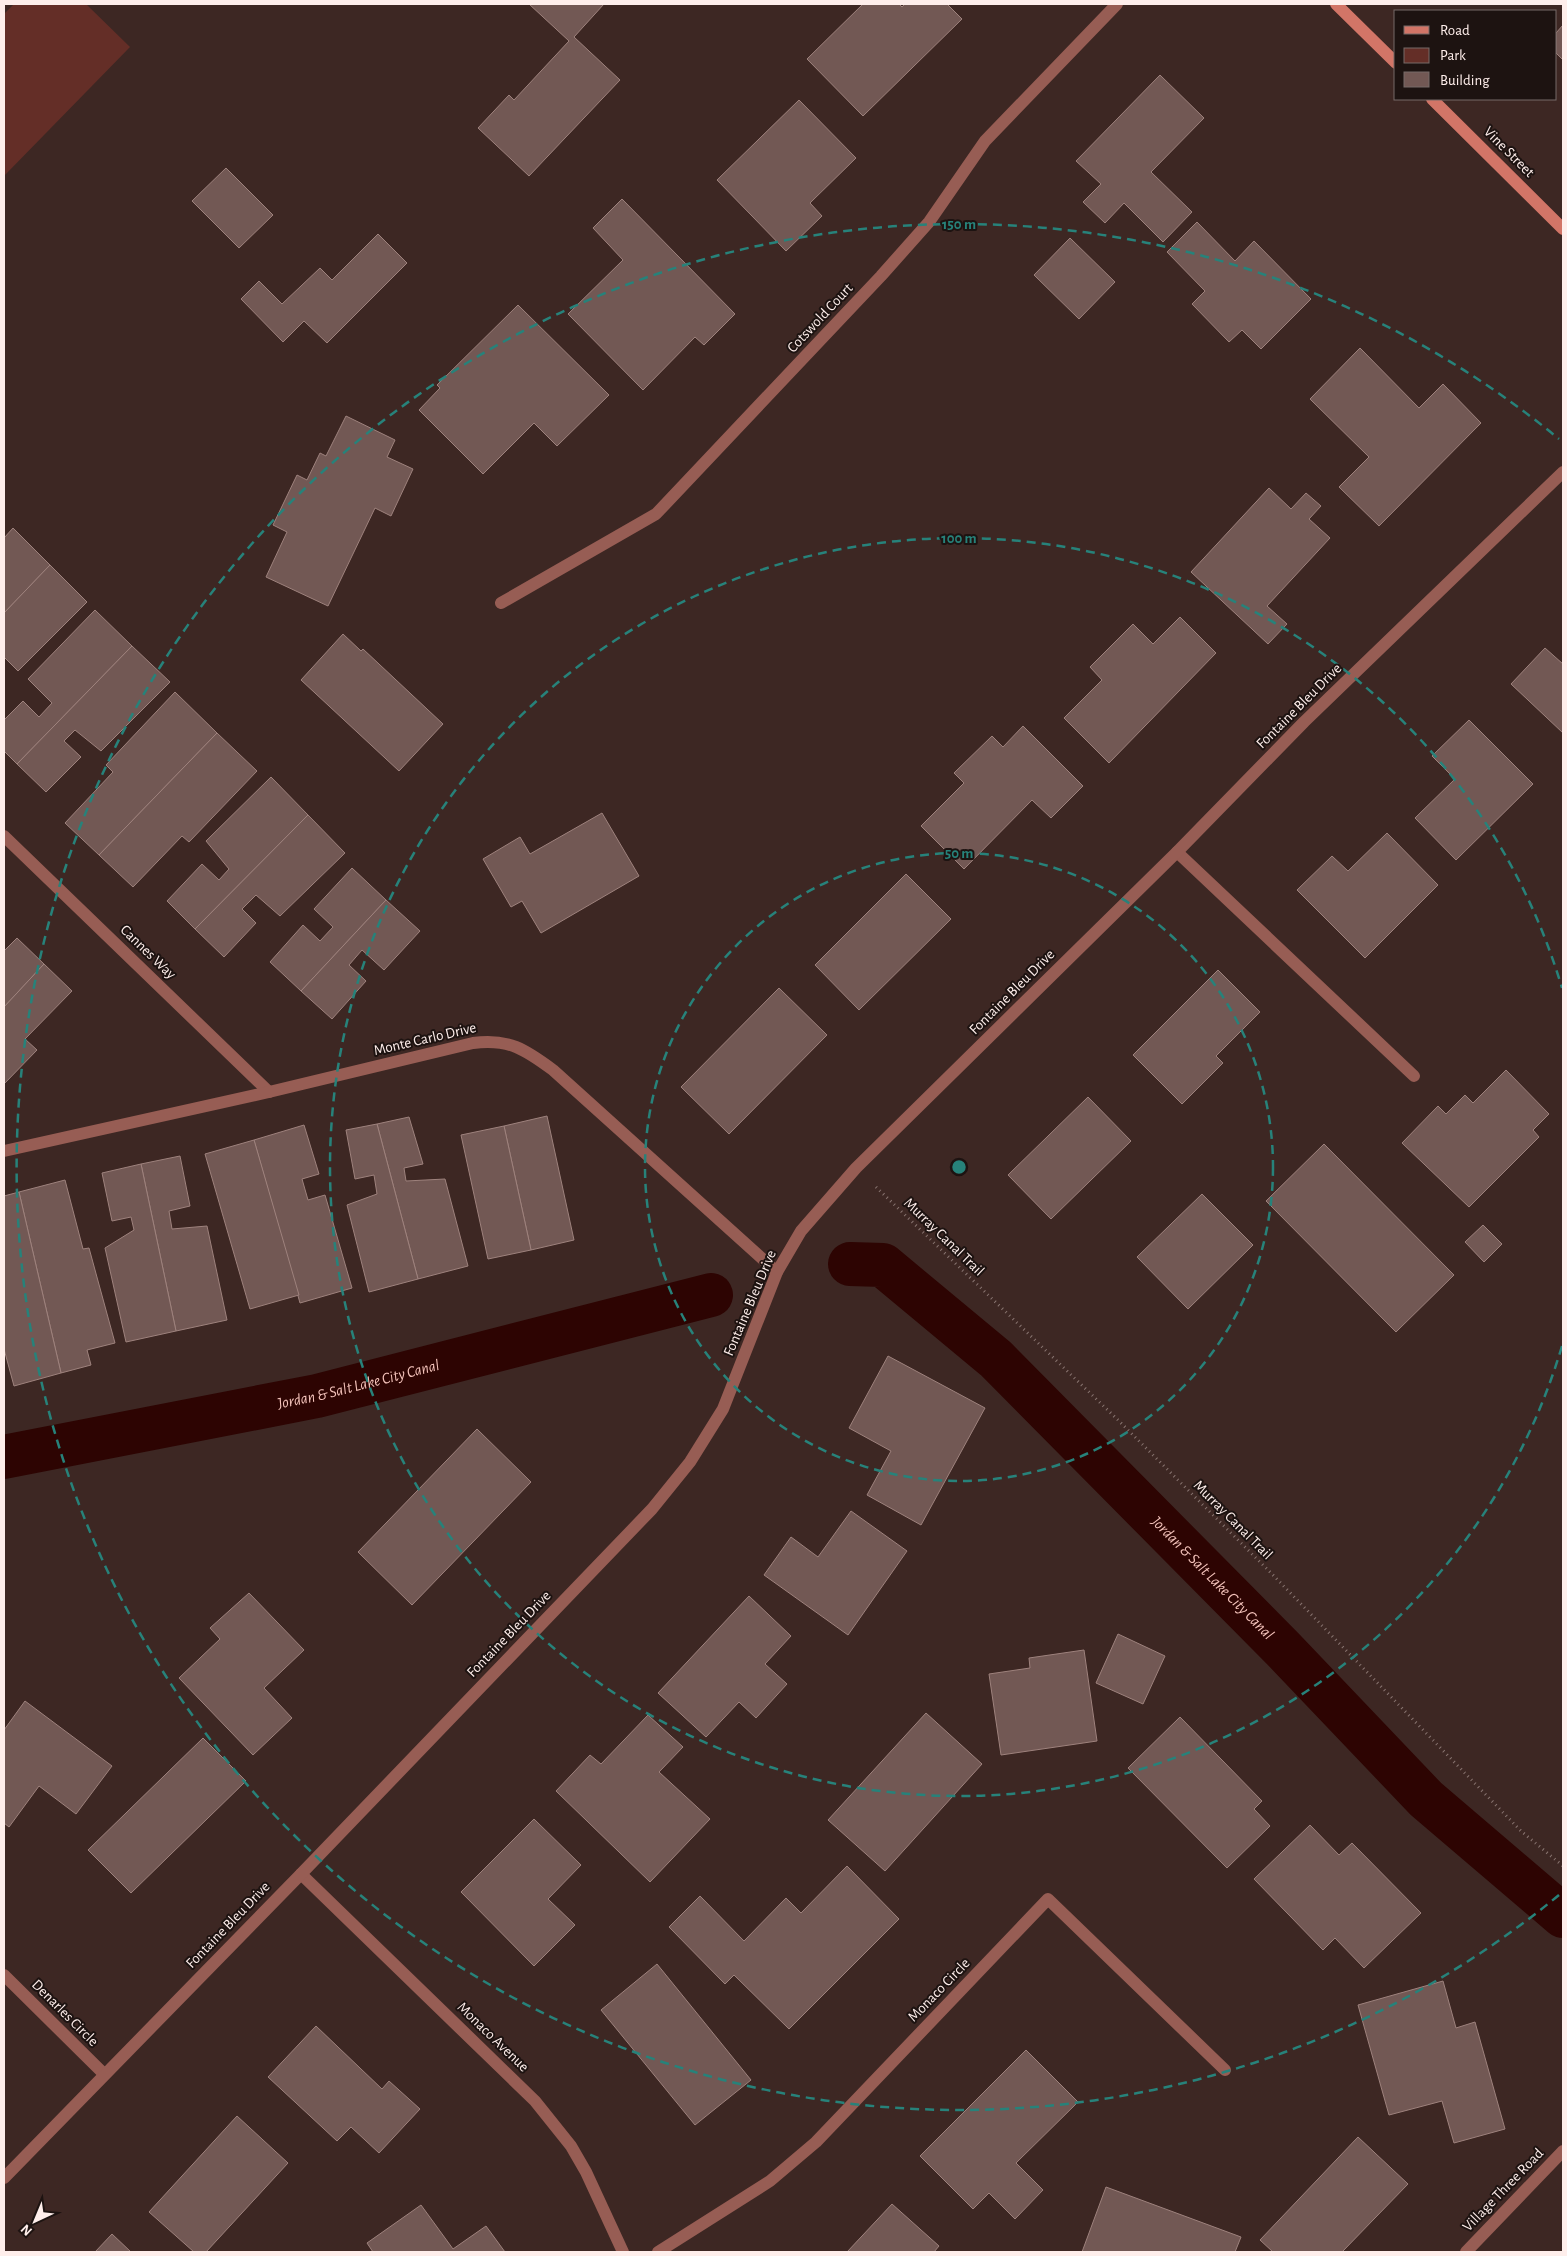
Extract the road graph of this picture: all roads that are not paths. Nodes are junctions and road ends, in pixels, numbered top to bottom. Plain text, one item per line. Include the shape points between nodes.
1 (1117, 4) edge
2 (1336, 4) edge
3 (1394, 61) edge
4 (1433, 100) edge
5 (1563, 229) edge
6 (1563, 472) edge
7 (501, 603) dead end
8 (4, 836) edge
9 (1177, 852) junction
10 (1414, 1076) dead end
11 (269, 1092) junction
12 (4, 1151) edge
13 (777, 1272) junction
14 (301, 1874) junction
15 (4, 1975) edge
16 (1225, 2070) dead end
17 (104, 2074) junction
18 (1563, 2151) edge
19 (4, 2178) edge
20 (1468, 2251) edge
21 (623, 2252) edge
22 (658, 2252) edge

1 - 7 street, Cotswold Court via 985,141 929,222 881,276 656,514
2 - 3 street
4 - 5 street, Vine Street
6 - 9 street, Fontaine Bleu Drive via 1304,722
8 - 11 street, Cannes Way
9 - 10 street
9 - 13 street, Fontaine Bleu Drive via 856,1168 802,1231
11 - 12 street, Monte Carlo Drive
11 - 13 street, Monte Carlo Drive via 473,1043 492,1040 516,1045 553,1070
13 - 14 street, Fontaine Bleu Drive via 723,1409 690,1462 652,1509
14 - 17 street, Fontaine Bleu Drive
14 - 21 street, Monaco Avenue via 535,2101 571,2146
15 - 17 street, Denarles Circle
16 - 22 street, Monaco Circle via 1048,1899 816,2142 770,2181
17 - 19 street, Fontaine Bleu Drive
18 - 20 street, Village Three Road

